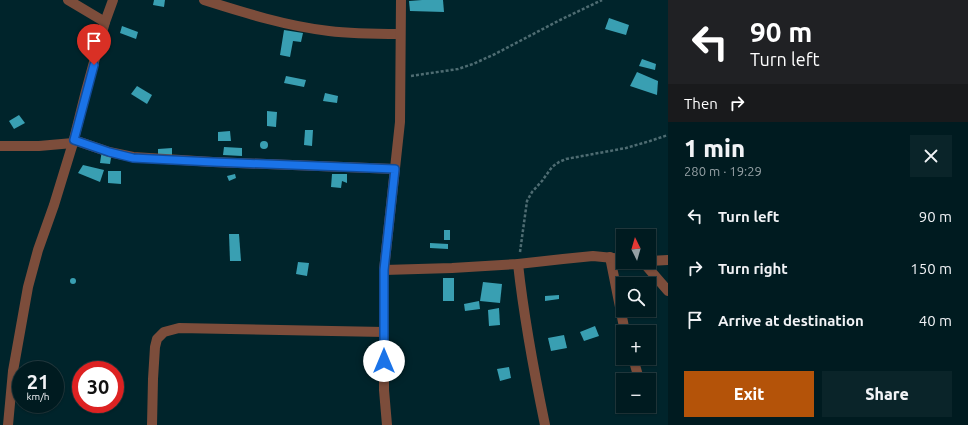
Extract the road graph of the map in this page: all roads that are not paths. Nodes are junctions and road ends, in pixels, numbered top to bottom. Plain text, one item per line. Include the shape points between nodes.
1 (68, 0) edge
2 (113, 0) edge
3 (204, 0) edge
4 (401, 0) edge
5 (105, 22) junction
6 (400, 34) junction
7 (74, 142) junction
8 (0, 146) edge
9 (395, 169) junction
10 (610, 257) junction
11 (616, 258) edge
12 (668, 260) edge
13 (656, 262) edge
14 (518, 264) junction
15 (649, 269) edge
16 (384, 270) junction
17 (668, 291) edge
18 (624, 325) edge
19 (384, 332) junction
20 (8, 425) edge
21 (152, 425) edge
22 (387, 425) edge
23 (544, 425) edge

1 - 5 street
2 - 5 street
3 - 6 street via 242,12 328,31
4 - 6 street
5 - 7 street
6 - 9 street via 400,122
7 - 8 street via 39,146
7 - 9 street via 133,158
7 - 20 street via 28,287 12,371
9 - 16 street
10 - 11 street
10 - 14 street via 593,256
10 - 18 street
12 - 13 street
14 - 16 street
14 - 23 street
15 - 17 street
16 - 19 street
19 - 21 street via 179,328 164,332 157,339 155,347
19 - 22 street

